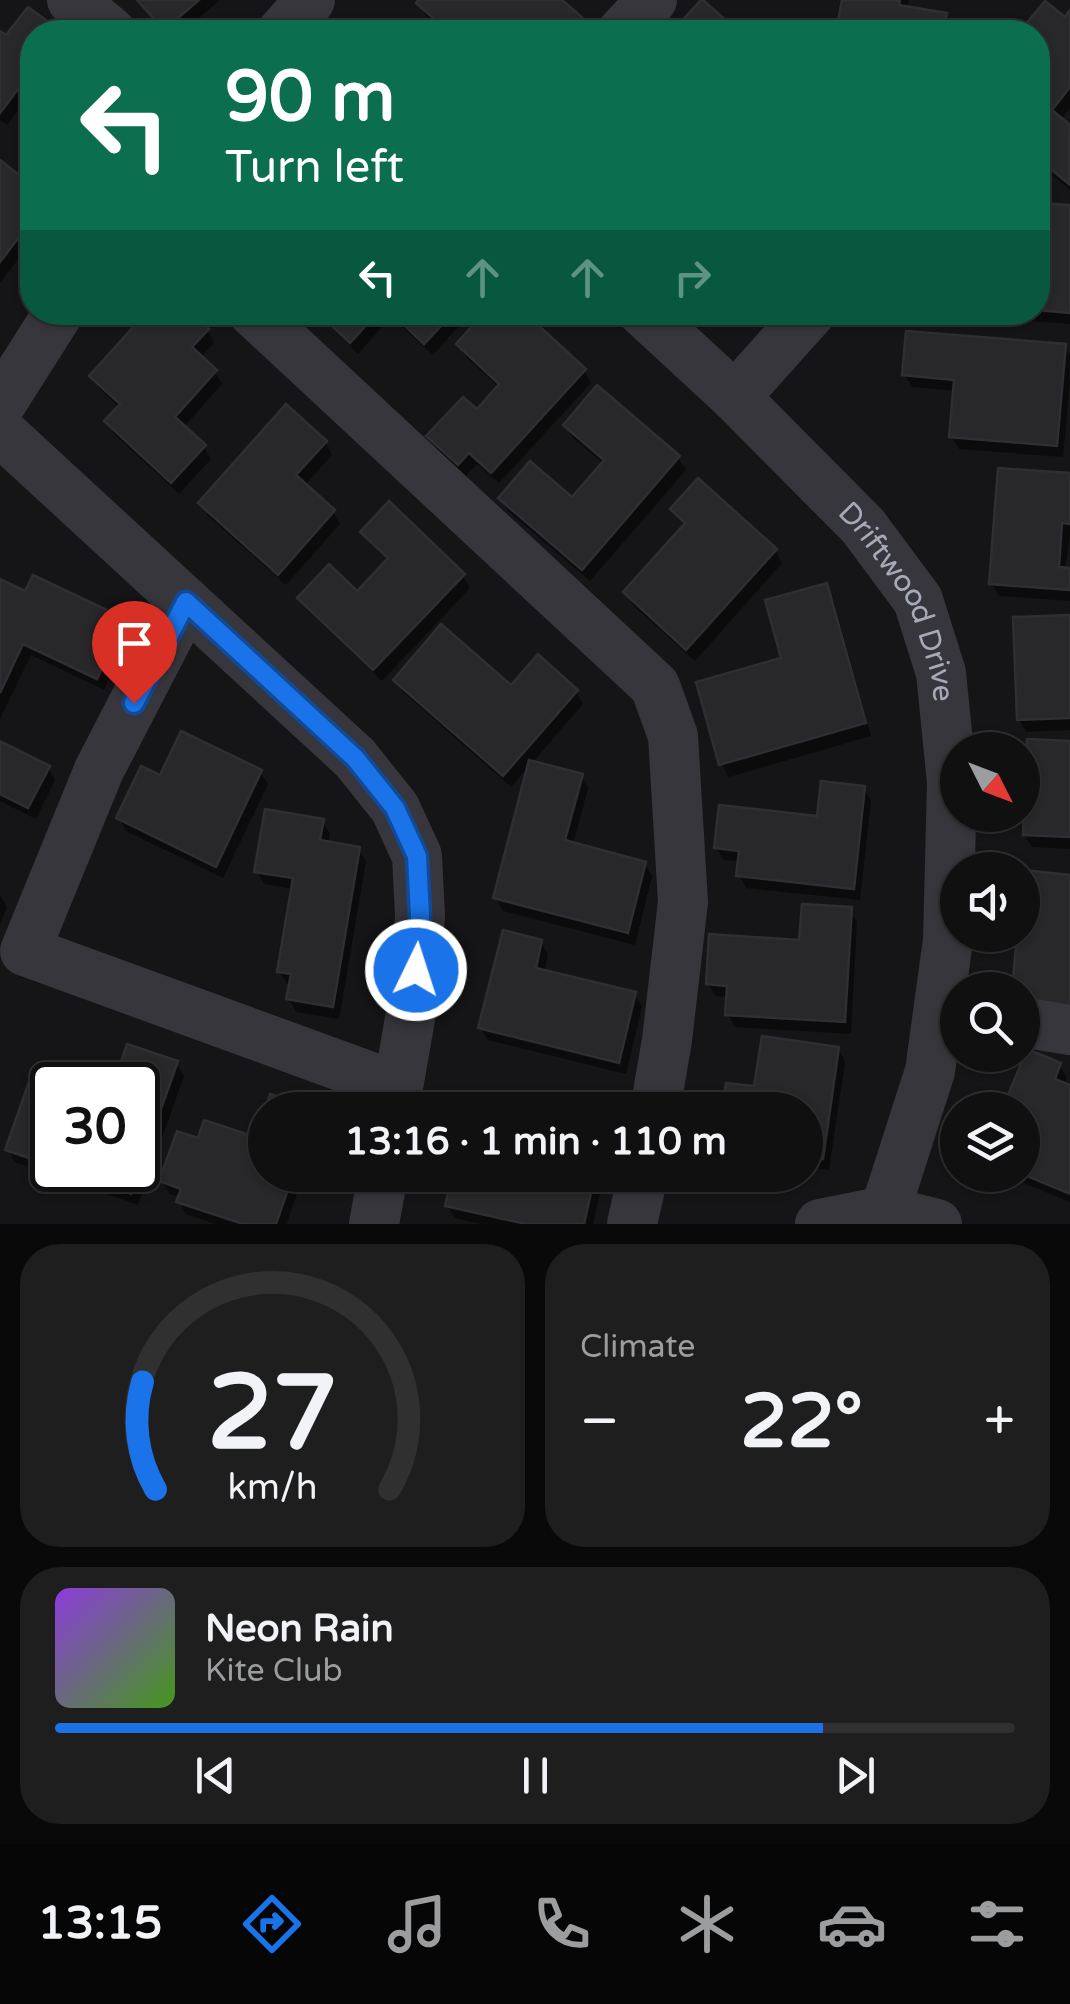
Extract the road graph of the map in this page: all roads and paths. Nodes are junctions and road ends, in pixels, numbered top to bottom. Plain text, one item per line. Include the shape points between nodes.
1 (72, 0) edge
2 (652, 0) edge
3 (97, 20) edge
4 (633, 20) edge
5 (51, 325) edge
6 (266, 325) edge
7 (657, 325) edge
8 (799, 325) edge
9 (735, 397) junction
10 (0, 405) edge
11 (0, 431) edge
12 (186, 602) junction
13 (948, 972) edge
14 (1040, 1025) edge
15 (1070, 1030) edge
16 (940, 1036) edge
17 (381, 1092) edge
18 (397, 1092) edge
19 (657, 1092) edge
20 (380, 1192) edge
21 (639, 1192) edge
22 (877, 1218) edge
23 (374, 1224) edge
24 (632, 1224) edge
25 (820, 1224) edge
26 (937, 1224) edge

1 - 3 street
2 - 4 street
5 - 10 street
6 - 19 street via 656,686 672,736 683,902
7 - 9 street, Driftwood Drive
8 - 9 street
9 - 13 street, Driftwood Drive via 862,526 918,600 942,673 952,782
11 - 12 street
12 - 17 street via 99,770 24,951
12 - 18 street via 355,758 395,808 417,856 414,996
14 - 15 street
16 - 22 street, Driftwood Drive
20 - 23 street
21 - 24 street
22 - 25 street
22 - 26 street

